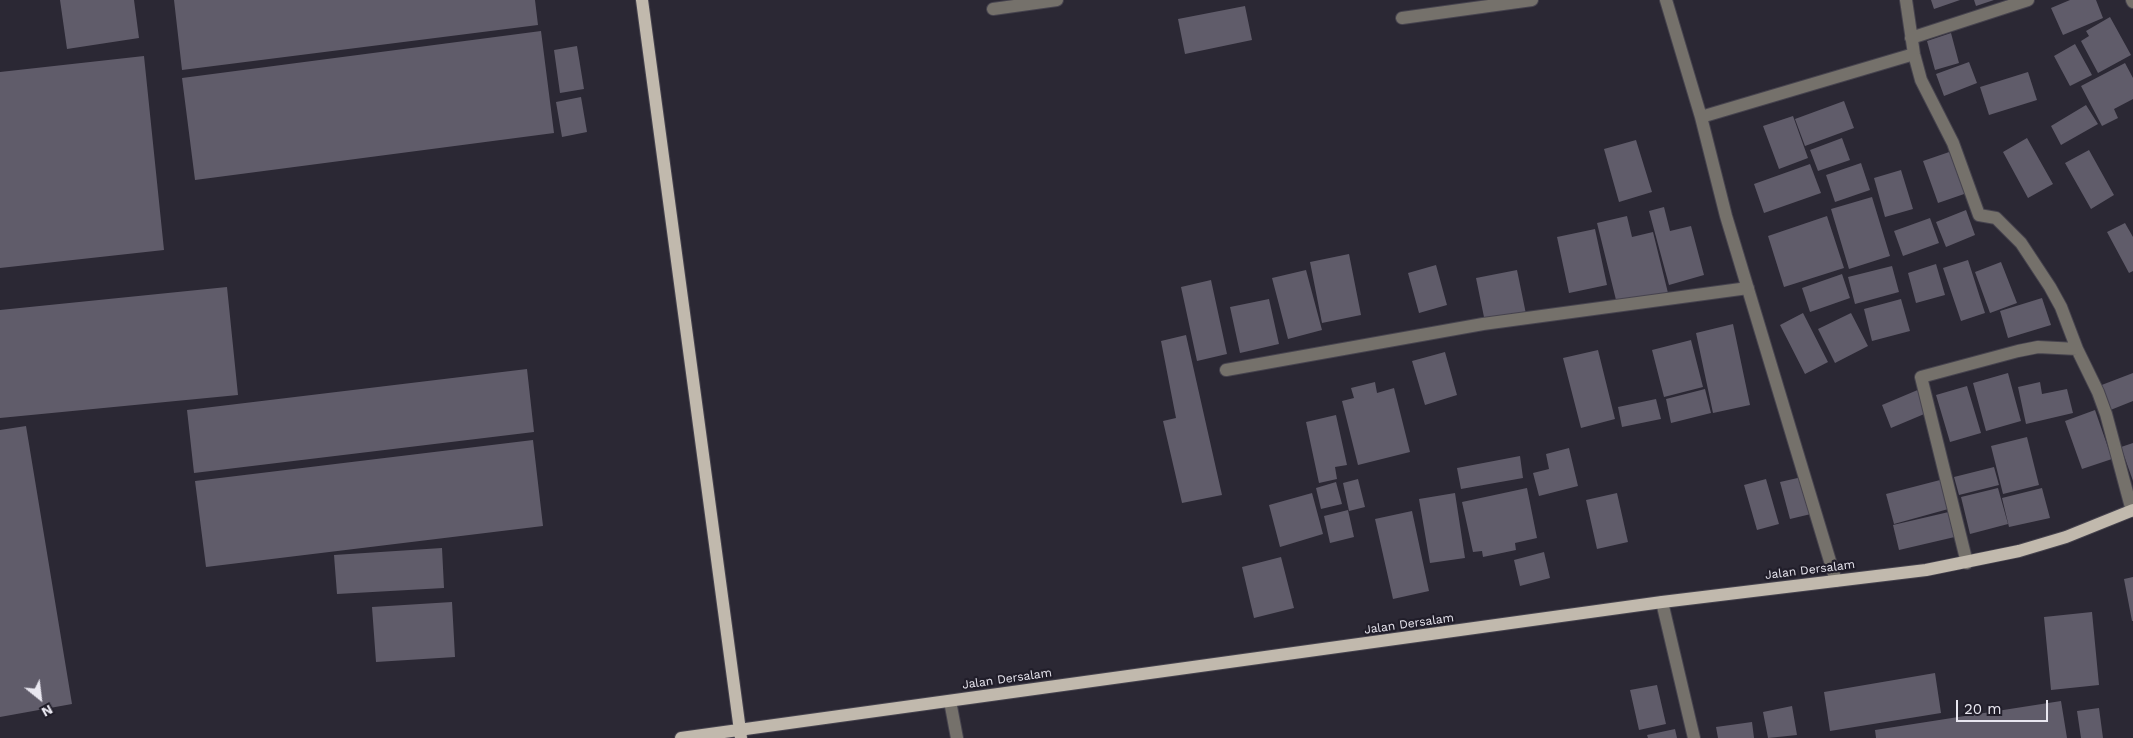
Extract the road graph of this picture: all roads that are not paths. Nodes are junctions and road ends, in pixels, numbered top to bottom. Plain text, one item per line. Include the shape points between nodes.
1 (642, 0) edge
2 (1057, 0) edge
3 (1532, 0) edge
4 (1666, 0) edge
5 (1906, 0) edge
6 (2028, 0) edge
7 (994, 10) dead end
8 (1402, 18) dead end
9 (1911, 38) junction
10 (1914, 54) junction
11 (1701, 116) junction
12 (1748, 288) junction
13 (2077, 349) junction
14 (1226, 370) dead end
15 (2132, 510) edge
16 (1967, 563) junction
17 (1836, 581) junction
18 (1662, 602) junction
19 (950, 701) junction
20 (740, 734) edge
21 (681, 738) edge
22 (957, 738) edge
23 (1694, 738) edge

1 - 20 main road
2 - 7 street
3 - 8 street
4 - 11 street
5 - 9 street
6 - 9 street
9 - 10 street
10 - 11 street
10 - 13 street via 1922,80 1953,142 1979,215 1996,218 2020,243 2061,307
11 - 12 street
12 - 14 street via 1483,324
12 - 17 street
13 - 15 street via 2106,414
13 - 16 street via 2044,347 2018,351 1921,377
15 - 16 main road, Jalan Dersalam via 2066,537 2019,552
16 - 17 main road, Jalan Dersalam
17 - 18 main road, Jalan Dersalam
18 - 19 main road, Jalan Dersalam
18 - 23 street
19 - 20 main road, Jalan Dersalam
19 - 22 street
20 - 21 main road, Jalan Dersalam

